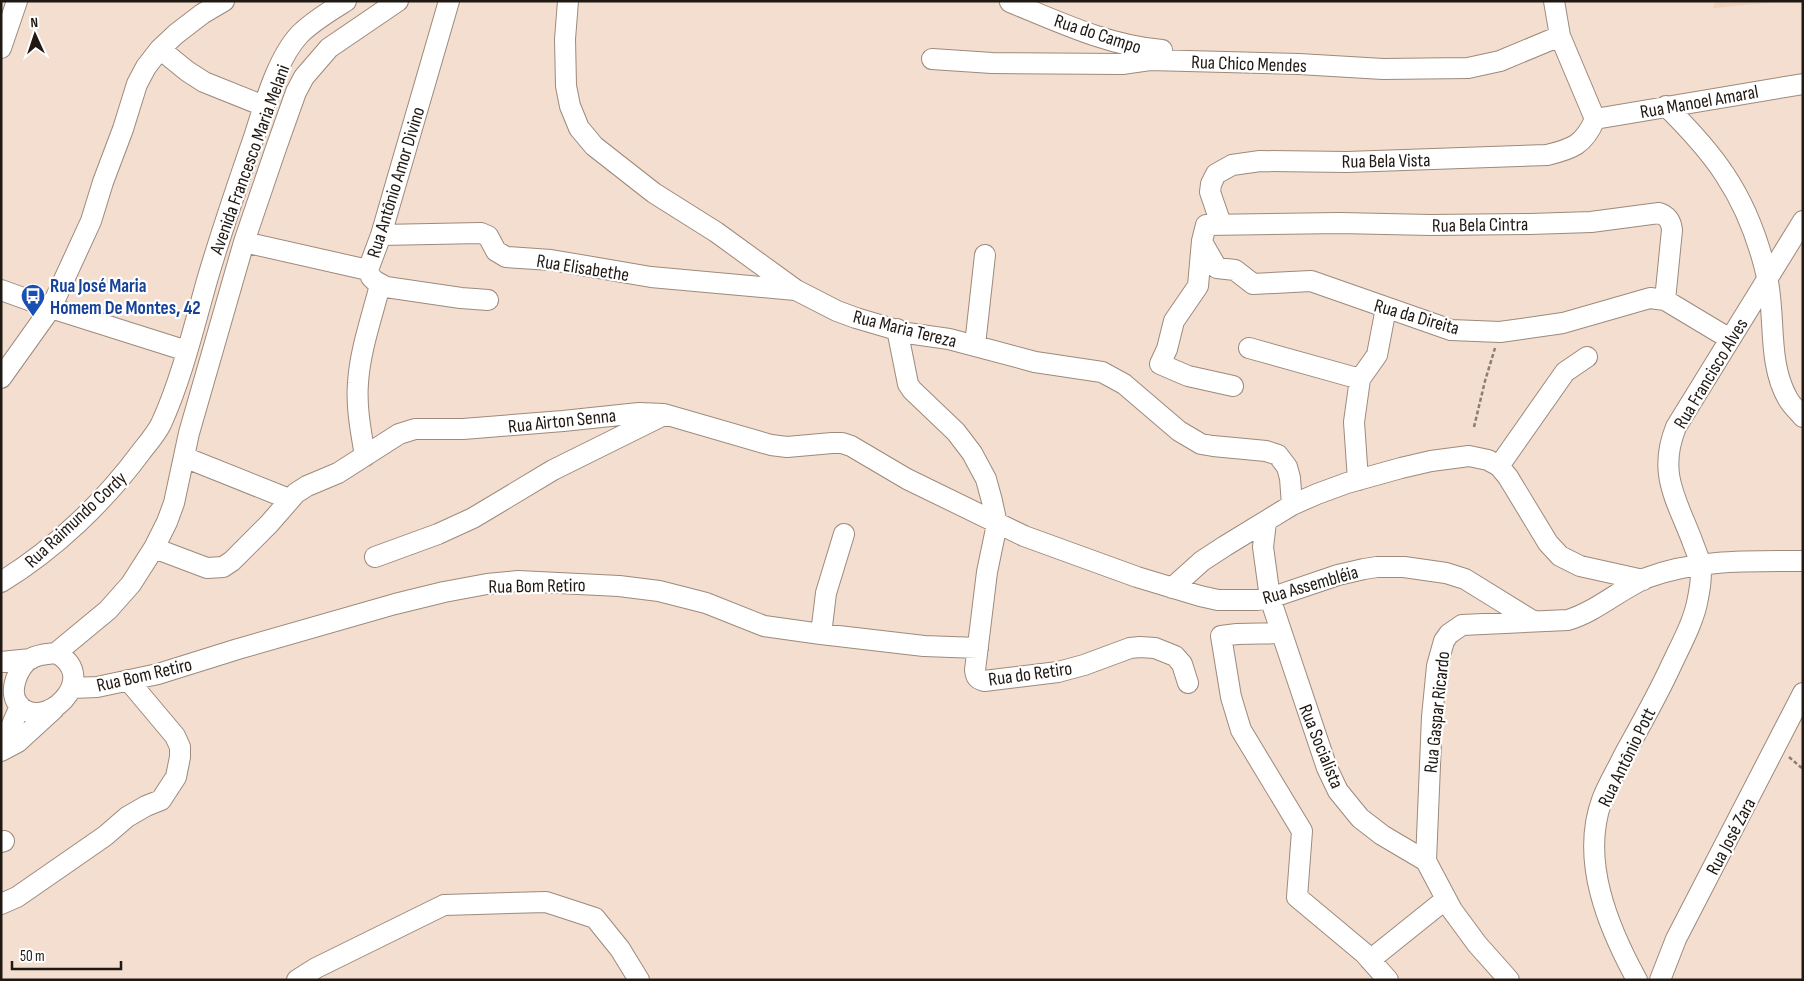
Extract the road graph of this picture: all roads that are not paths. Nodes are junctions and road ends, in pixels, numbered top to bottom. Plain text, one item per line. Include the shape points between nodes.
1 (17, 1) edge
2 (224, 1) edge
3 (346, 1) edge
4 (398, 1) edge
5 (449, 1) edge
6 (568, 1) edge
7 (1554, 1) edge
8 (1010, 2) edge
9 (1560, 36) junction
10 (1, 48) edge
11 (160, 49) junction
12 (932, 59) dead end
13 (1217, 62) junction
14 (1803, 84) edge
15 (264, 106) junction
16 (1666, 106) junction
17 (1595, 119) junction
18 (1803, 221) edge
19 (1210, 230) junction
20 (381, 235) junction
21 (244, 242) junction
22 (986, 255) dead end
23 (374, 278) junction
24 (1767, 278) junction
25 (1, 290) edge
26 (796, 290) junction
27 (488, 300) dead end
28 (1665, 300) junction
29 (51, 308) junction
30 (1386, 308) junction
31 (897, 329) junction
32 (1730, 340) junction
33 (975, 345) junction
34 (1249, 348) dead end
35 (187, 351) junction
36 (1587, 357) dead end
37 (1, 378) edge
38 (1360, 379) junction
39 (1233, 386) dead end
40 (664, 414) junction
41 (1803, 417) edge
42 (160, 426) junction
43 (189, 433) junction
44 (365, 456) junction
45 (184, 457) junction
46 (1499, 466) junction
47 (1358, 480) junction
48 (289, 499) junction
49 (1292, 506) junction
50 (1266, 522) junction
51 (997, 524) junction
52 (844, 534) dead end
53 (154, 548) junction
54 (374, 557) dead end
55 (1803, 561) edge
56 (1701, 564) junction
57 (1643, 580) junction
58 (1, 582) edge
59 (1172, 588) junction
60 (1270, 598) junction
61 (1533, 621) junction
62 (1281, 633) junction
63 (821, 634) junction
64 (978, 648) junction
65 (56, 653) junction
66 (31, 659) junction
67 (1, 662) edge
68 (128, 680) junction
69 (1188, 683) dead end
70 (72, 688) junction
71 (1803, 693) edge
72 (12, 697) edge
73 (55, 708) junction
74 (1, 741) edge
75 (1, 752) edge
76 (1426, 861) junction
77 (1446, 899) junction
78 (9, 901) edge
79 (1, 911) edge
80 (1370, 960) junction
81 (297, 980) edge
82 (639, 980) edge
83 (1388, 980) edge
84 (1509, 980) edge
85 (1637, 980) edge
86 (1660, 980) edge

1 - 10 street
2 - 11 street via 202,14
3 - 15 street, Avenida Francesco Maria Melani via 299,35 277,73
4 - 21 street, Avenida Francesco Maria Melani via 329,48 304,77
5 - 20 street, Rua Antônio Amor Divino
6 - 26 street, Rua Maria Tereza via 566,86 579,128 594,146 654,193 716,232
7 - 9 street
8 - 13 street, Rua do Campo via 1137,48 1193,53
9 - 13 street, Rua Chico Mendes via 1500,62 1468,68 1382,69
9 - 17 street
11 - 15 street via 204,82
11 - 29 street via 137,84 91,221
12 - 13 street, Rua Chico Mendes via 992,63
14 - 16 street, Rua Manoel Amaral
15 - 35 street, Avenida Francesco Maria Melani via 217,244
16 - 17 street, Rua Manoel Amaral
16 - 24 street via 1691,131 1725,175 1744,210
17 - 19 street, Rua Bela Vista via 1582,142 1547,155 1347,162 1260,161 1232,165 1216,174 1211,184
18 - 24 street, Rua Francisco Alves
19 - 28 street, Rua Bela Cintra via 1591,222 1659,213 1668,218 1672,230
19 - 30 street, Rua da Direita via 1216,268 1235,270 1253,284 1311,281
19 - 39 street via 1198,286 1174,321 1160,364 1188,376
20 - 23 street, Rua Antônio Amor Divino
20 - 26 street, Rua Elisabethe via 481,233 488,236 502,256 512,258 551,260 651,277
21 - 23 street, Rua Antônio Amor Divino
21 - 43 street, Avenida Francesco Maria Melani
22 - 33 street
23 - 27 street via 426,294
23 - 44 street via 357,401
24 - 32 street, Rua Francisco Alves
24 - 41 street via 1780,380 1788,399
25 - 29 street
26 - 31 street, Rua Maria Tereza via 856,318
28 - 30 street, Rua da Direita via 1644,299 1563,323 1500,332 1451,330
28 - 32 street
29 - 35 street
29 - 37 street
30 - 38 street via 1377,355
31 - 33 street, Rua Maria Tereza
31 - 51 street via 908,384 956,432 972,453 986,480
32 - 56 street, Rua Francisco Alves via 1676,427 1668,454 1670,486
33 - 49 street, Rua Maria Tereza via 1035,362 1102,372 1124,384 1179,431 1201,444 1278,455 1287,467
34 - 38 street
35 - 42 street, Avenida Francesco Maria Melani
36 - 46 street via 1566,372
38 - 47 street via 1354,422
40 - 44 street, Rua Airton Senna via 620,414 463,429 415,429 399,434
40 - 51 street, Rua Airton Senna via 771,445 842,443
40 - 54 street via 553,470 473,518
42 - 43 street
42 - 58 street, Rua Raimundo Cordy via 99,502 56,542
43 - 45 street, Avenida Francesco Maria Melani
44 - 48 street, Rua Airton Senna
45 - 48 street
45 - 53 street, Avenida Francesco Maria Melani via 174,503
46 - 47 street via 1469,456 1431,461
46 - 57 street via 1560,556 1580,566
47 - 49 street
48 - 53 street, Rua Airton Senna via 223,567 207,568
49 - 50 street
50 - 59 street via 1202,561
50 - 60 street, Rua Socialista via 1263,547
51 - 59 street, Rua Assembléia
51 - 64 street, Rua do Retiro via 987,572
52 - 63 street via 826,593
53 - 65 street, Avenida Francesco Maria Melani via 131,584 108,610
55 - 56 street, Rua Gaspar Ricardo
56 - 57 street, Rua Gaspar Ricardo
56 - 85 street, Rua Antônio Pott via 1699,598 1692,619 1663,683 1611,781 1596,821 1593,848 1598,887 1622,952
57 - 61 street, Rua Gaspar Ricardo via 1584,615 1568,620
59 - 60 street, Rua Assembléia via 1218,600
60 - 61 street, Rua Assembléia via 1338,575 1377,567 1404,567 1464,579
60 - 62 street, Rua Socialista
61 - 76 street, Rua Gaspar Ricardo via 1462,625 1444,640 1437,666 1432,717
62 - 76 street, Rua Socialista via 1327,768 1338,790 1360,818
62 - 80 street via 1221,636 1231,697 1241,730 1302,831 1297,897
63 - 64 street, Rua Bom Retiro via 924,646
63 - 68 street, Rua Bom Retiro via 764,626 706,604 659,591 518,581 444,592 395,604
64 - 69 street, Rua do Retiro via 975,676 984,681 1058,672 1140,647 1155,648 1175,656 1182,664
65 - 66 street
65 - 70 street via 71,665
66 - 67 street
66 - 72 street via 16,678
68 - 70 street, Rua Bom Retiro via 97,687
68 - 78 street via 175,736 180,747 176,777 161,800 127,818
70 - 73 street
71 - 86 street, Rua José Zara via 1676,939
72 - 73 street via 36,713
72 - 74 street via 11,727
73 - 75 street via 18,742
76 - 77 street
77 - 80 street
77 - 84 street via 1477,944
78 - 79 street
80 - 83 street
81 - 82 street via 444,905 546,902 595,918

